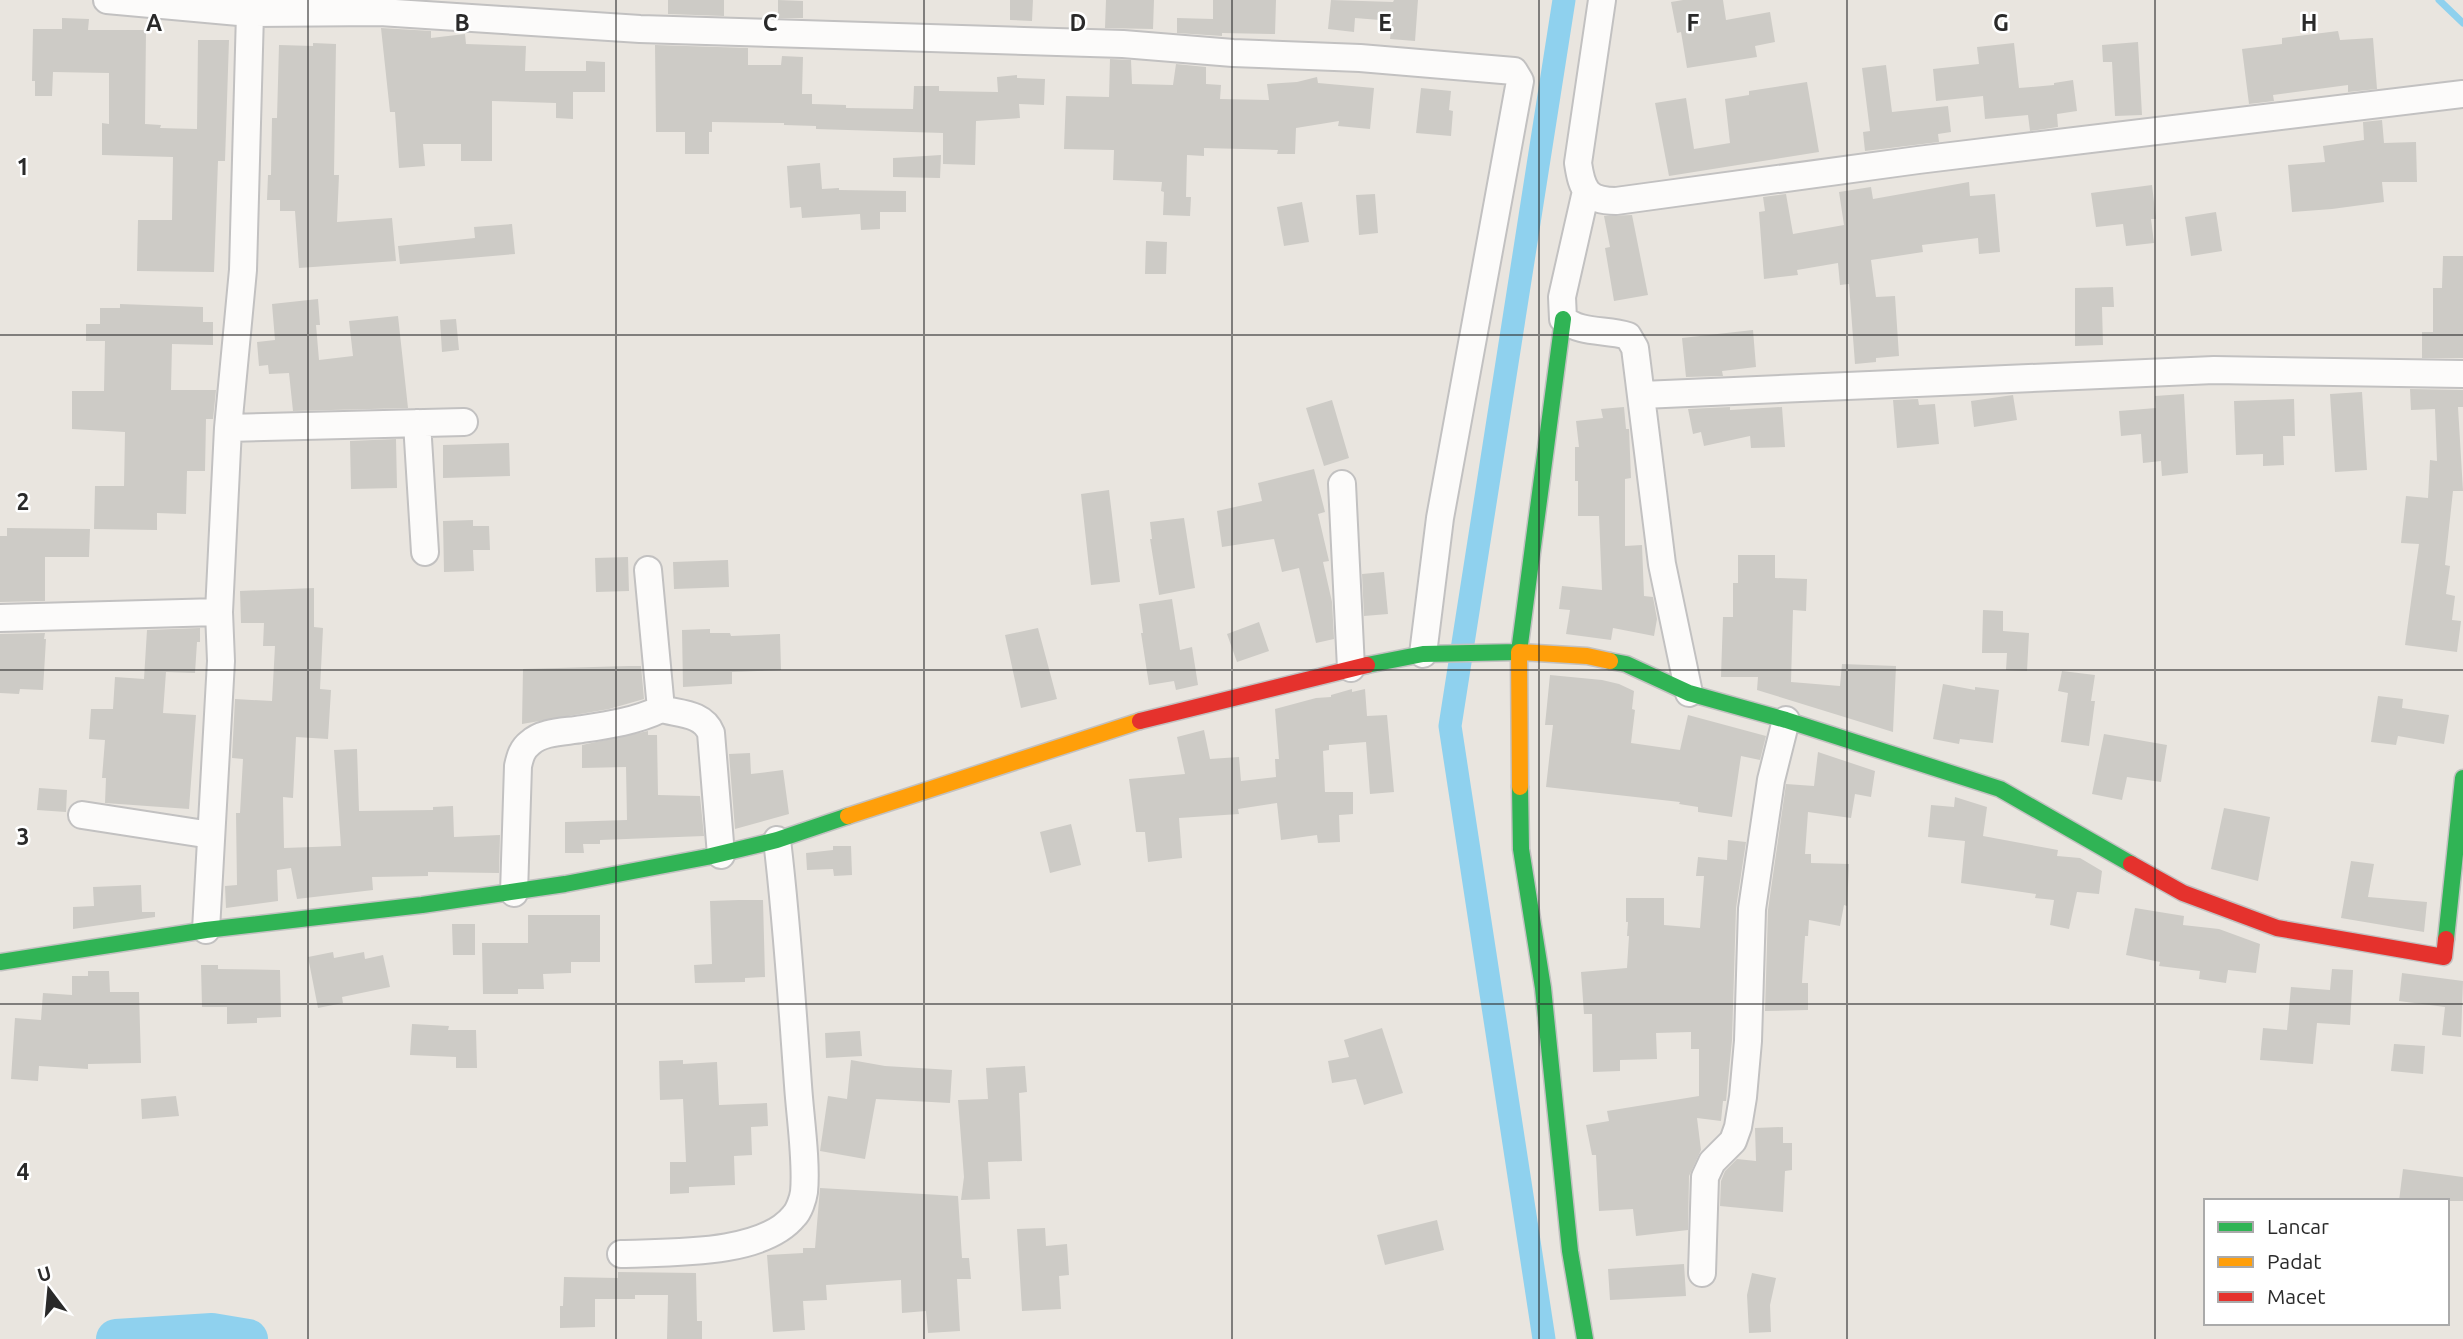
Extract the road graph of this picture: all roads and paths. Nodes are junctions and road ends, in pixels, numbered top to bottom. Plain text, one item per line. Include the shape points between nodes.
1 (107, 0) edge
2 (1602, 0) edge
3 (381, 6) edge
4 (250, 13) junction
5 (2463, 94) edge
6 (1586, 191) junction
7 (1563, 319) junction
8 (2463, 374) edge
9 (1642, 395) junction
10 (464, 422) dead end
11 (417, 423) junction
12 (228, 428) junction
13 (1342, 484) dead end
14 (425, 552) dead end
15 (648, 570) dead end
16 (219, 612) junction
17 (0, 618) edge
18 (1519, 652) junction
19 (1433, 654) junction
20 (1351, 667) junction
21 (1689, 694) junction
22 (661, 709) junction
23 (1786, 720) junction
24 (2463, 778) edge
25 (82, 816) dead end
26 (211, 835) junction
27 (777, 840) junction
28 (721, 855) junction
29 (514, 893) junction
30 (205, 930) junction
31 (2453, 959) edge
32 (0, 962) edge
33 (621, 1254) dead end
34 (1702, 1273) dead end
35 (1585, 1339) edge

1 - 4 street
2 - 6 street via 1578,163
3 - 4 street
3 - 19 street via 640,29 1123,44 1514,71 1520,81 1440,519
4 - 12 street via 243,270
5 - 6 street via 1616,201 1601,201
6 - 7 street via 1562,297
7 - 9 street via 1574,328 1628,336 1635,348
7 - 18 street
8 - 9 street via 2214,370
9 - 21 street via 1662,564
10 - 11 street
11 - 12 street
11 - 14 street
12 - 16 street
13 - 20 street
15 - 22 street
16 - 17 street
16 - 26 street
18 - 19 street
18 - 21 street via 1587,656 1626,664
18 - 35 street via 1521,849 1544,988 1570,1251
19 - 20 street
20 - 27 street via 1131,723
21 - 23 street
22 - 28 street via 700,718 711,733
22 - 29 street via 622,722 545,735 527,744 518,766
23 - 31 street via 2000,789 2183,893 2266,924
23 - 34 street via 1771,780 1752,909 1743,1097 1733,1141 1712,1162 1705,1177
24 - 31 street
25 - 26 street
26 - 30 street
27 - 28 street
27 - 33 street via 802,1152 804,1193 796,1215 759,1239 720,1249
28 - 29 street
29 - 30 street
30 - 32 street

